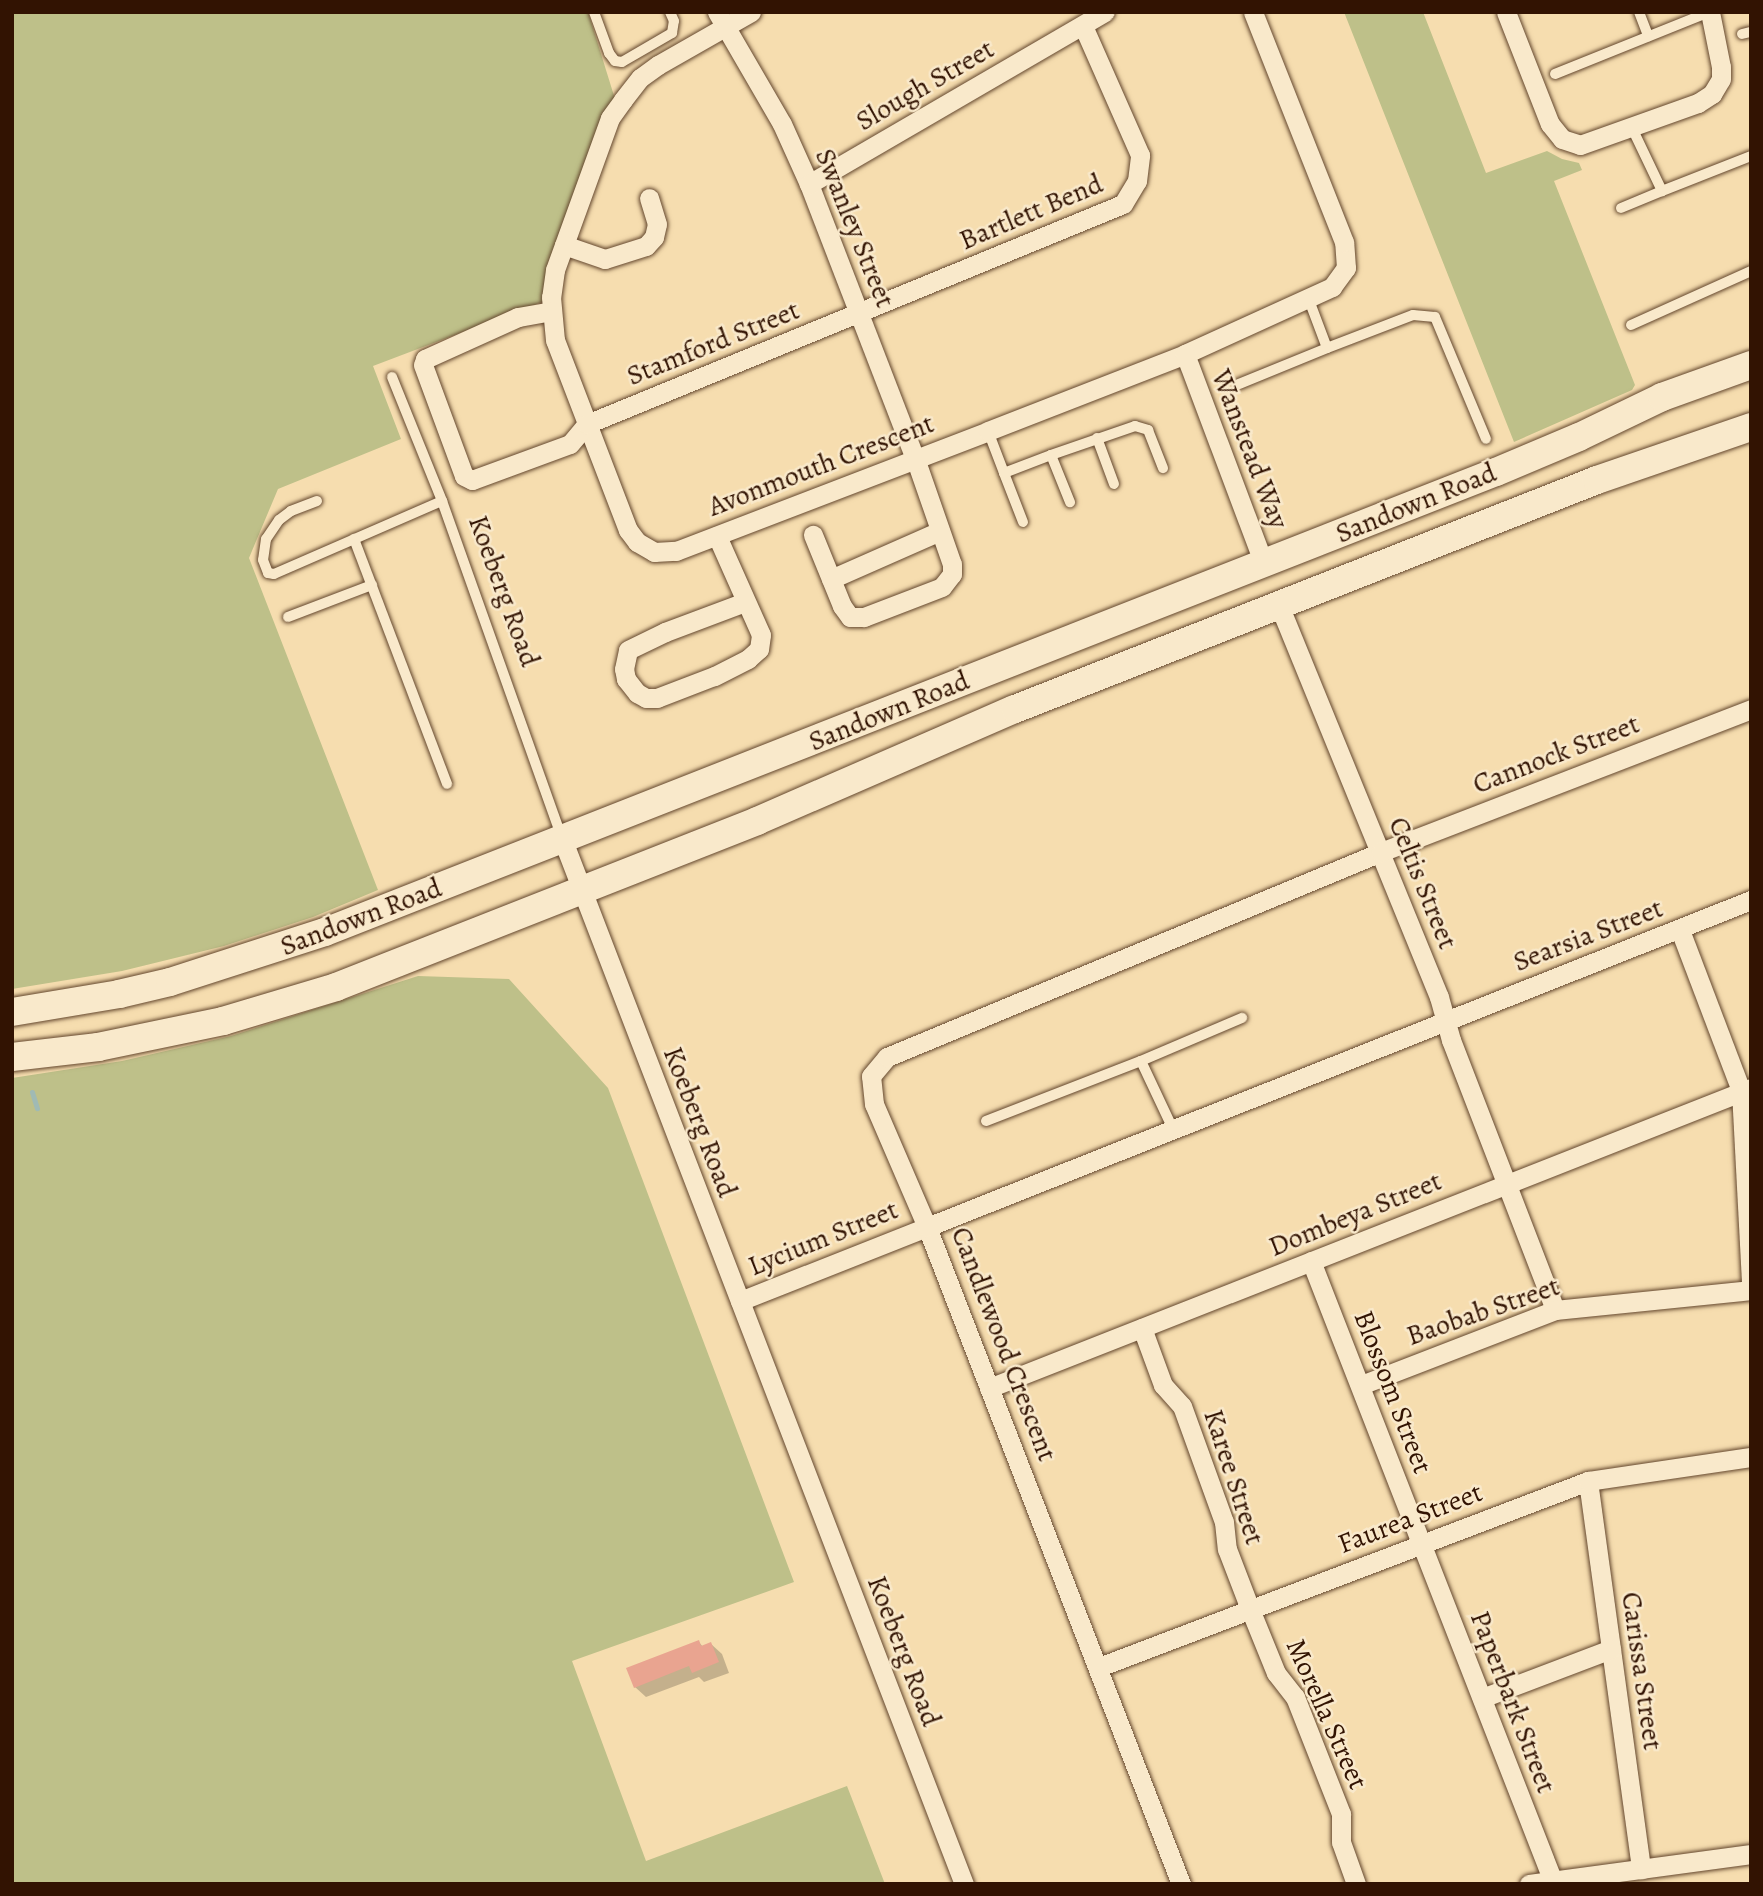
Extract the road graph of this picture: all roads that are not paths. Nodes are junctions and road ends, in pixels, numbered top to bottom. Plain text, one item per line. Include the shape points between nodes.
1 (594, 12) edge
2 (670, 12) edge
3 (751, 12) edge
4 (1105, 12) edge
5 (1253, 12) edge
6 (1506, 12) edge
7 (1639, 12) edge
8 (1710, 12) edge
9 (722, 19) edge
10 (1083, 26) junction
11 (1648, 36) junction
12 (1555, 74) dead end
13 (1632, 128) junction
14 (1751, 156) edge
15 (809, 184) junction
16 (1662, 191) junction
17 (649, 198) dead end
18 (1621, 208) dead end
19 (564, 245) junction
20 (1751, 271) edge
21 (1309, 300) junction
22 (552, 311) junction
23 (859, 314) junction
24 (1631, 325) dead end
25 (1327, 348) junction
26 (1185, 354) junction
27 (1751, 365) edge
28 (392, 377) dead end
29 (1238, 384) dead end
30 (587, 424) junction
31 (1751, 427) edge
32 (988, 431) junction
33 (1097, 438) junction
34 (1486, 439) dead end
35 (1051, 455) junction
36 (915, 458) junction
37 (1163, 468) dead end
38 (1004, 473) junction
39 (1114, 484) dead end
40 (317, 501) dead end
41 (442, 501) junction
42 (1070, 502) dead end
43 (1023, 522) dead end
44 (940, 531) junction
45 (717, 536) junction
46 (813, 536) dead end
47 (354, 539) junction
48 (1264, 564) junction
49 (831, 579) junction
50 (372, 585) junction
51 (746, 602) junction
52 (1279, 605) junction
53 (288, 617) dead end
54 (1751, 709) edge
55 (447, 783) dead end
56 (562, 838) junction
57 (1381, 852) junction
58 (581, 892) junction
59 (1751, 900) edge
60 (1680, 930) junction
61 (12, 1012) edge
62 (1242, 1018) dead end
63 (1446, 1021) junction
64 (12, 1057) edge
65 (1142, 1061) junction
66 (1746, 1089) edge
67 (986, 1121) dead end
68 (1173, 1129) junction
69 (1506, 1184) junction
70 (927, 1227) junction
71 (1311, 1261) junction
72 (1751, 1283) edge
73 (1751, 1290) edge
74 (740, 1301) junction
75 (1555, 1310) junction
76 (1142, 1328) junction
77 (1361, 1385) junction
78 (989, 1388) junction
79 (1751, 1457) edge
80 (1588, 1481) junction
81 (1422, 1543) junction
82 (1250, 1609) junction
83 (1611, 1649) junction
84 (1098, 1667) junction
85 (1482, 1698) junction
86 (1751, 1854) edge
87 (1641, 1869) junction
88 (1553, 1882) edge
89 (964, 1884) edge
90 (1181, 1884) edge
91 (1356, 1884) edge
92 (1529, 1884) edge

1 - 2 lane via 609,53 622,62 672,33
3 - 9 street, Avonmouth Crescent
4 - 10 street, Slough Street
5 - 21 street, Avonmouth Crescent via 1346,252 1346,268 1338,282
6 - 13 street via 1550,124 1562,139 1585,144
7 - 11 lane
8 - 11 lane
8 - 13 street via 1721,67 1717,88 1698,103
9 - 15 street, Swanley Street via 782,124
9 - 19 street, Avonmouth Crescent via 640,78 610,118
10 - 15 street, Slough Street
10 - 23 street, Bartlett Bend via 1138,147 1138,181 1129,197 1115,209
11 - 12 lane
13 - 16 lane
14 - 16 lane
15 - 23 street, Swanley Street
16 - 18 lane
17 - 19 street via 657,224 646,246 605,259
19 - 22 street, Avonmouth Crescent via 555,270
20 - 24 lane
21 - 25 lane
21 - 26 street, Avonmouth Crescent
22 - 30 street, Avonmouth Crescent via 555,340
22 - 30 street via 518,317 425,359 423,365 464,476 472,480 570,444
23 - 30 street, Stamford Street
23 - 36 street, Swanley Street
25 - 29 lane
25 - 34 lane via 1413,316 1435,317
26 - 32 street, Avonmouth Crescent
26 - 48 street, Wanstead Way
27 - 48 main road, Sandown Road via 1662,397 1579,437
28 - 41 lane, Koeberg Road
30 - 45 street, Avonmouth Crescent via 628,530 637,542 654,552 672,553
31 - 52 main road, Sandown Road via 1597,480
32 - 36 street, Avonmouth Crescent
32 - 38 lane
33 - 35 lane
33 - 37 lane via 1141,426 1148,430
33 - 39 lane
35 - 38 lane
35 - 42 lane
36 - 44 street, Swanley Street
36 - 45 street, Avonmouth Crescent
38 - 43 lane
40 - 47 lane via 291,511 272,529 262,549 266,571 274,574
41 - 47 lane
41 - 56 lane, Koeberg Road
44 - 49 street
44 - 49 street, Swanley Street via 952,574 942,587 857,618 845,612
45 - 51 street
46 - 49 street
47 - 50 lane
48 - 56 main road, Sandown Road
50 - 53 lane
50 - 55 lane
51 - 51 street via 761,635 759,649 714,676 657,698 636,693 624,669 628,650
52 - 57 street, Celtis Street
52 - 58 main road, Sandown Road via 1014,709
54 - 57 street, Cannock Street
56 - 58 street, Koeberg Road
56 - 61 main road, Sandown Road via 226,966 119,994
57 - 63 street, Celtis Street
57 - 70 street, Cannock Street via 887,1057 871,1076 874,1104
58 - 64 main road, Sandown Road via 337,987 223,1021 98,1047
58 - 74 street, Koeberg Road
59 - 60 street, Searsia Street
60 - 63 street, Searsia Street
60 - 66 street
62 - 65 lane
63 - 68 street, Candlewood Crescent
63 - 69 street, Celtis Street
65 - 67 lane
65 - 68 lane
66 - 69 street, Dombeya Street
66 - 72 street
68 - 70 street, Candlewood Crescent
69 - 71 street, Dombeya Street
69 - 75 street, Celtis Street
70 - 74 street, Lycium Street
70 - 78 street, Candlewood Crescent
71 - 76 street, Dombeya Street
71 - 77 street, Blossom Street
73 - 75 street, Baobab Street
74 - 89 street, Koeberg Road
75 - 77 street, Baobab Street
76 - 78 street, Dombeya Street
76 - 82 street, Karee Street via 1163,1385 1182,1406
77 - 81 street, Blossom Street
78 - 84 street, Candlewood Crescent
79 - 80 street, Faurea Street
80 - 81 street, Faurea Street
80 - 83 street, Carissa Street
81 - 82 street, Faurea Street
81 - 85 street, Paperbark Street
82 - 84 street, Faurea Street
82 - 91 street, Morella Street via 1276,1673 1295,1697 1340,1814 1341,1842
83 - 85 street
83 - 87 street, Carissa Street
84 - 90 street, Candlewood Crescent
85 - 88 street, Paperbark Street
86 - 87 street
87 - 88 street
88 - 92 street

